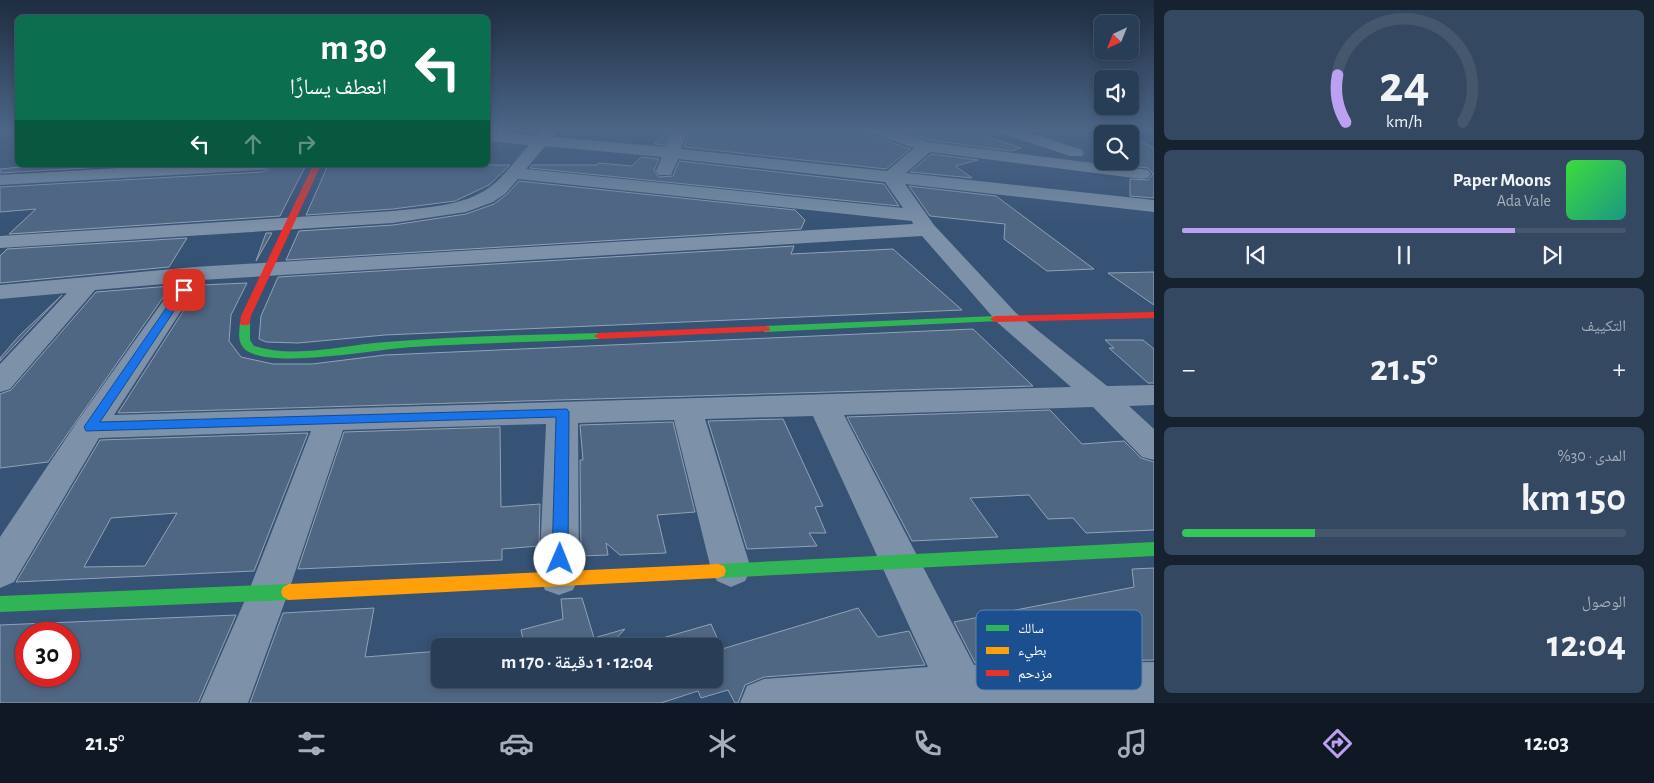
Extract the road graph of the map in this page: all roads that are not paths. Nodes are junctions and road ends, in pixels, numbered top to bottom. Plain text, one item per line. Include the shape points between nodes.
1 (524, 162) edge
2 (669, 162) edge
3 (746, 162) edge
4 (909, 162) edge
5 (1043, 162) edge
6 (1106, 162) edge
7 (43, 167) edge
8 (203, 167) edge
9 (316, 167) edge
10 (175, 168) edge
11 (515, 173) junction
12 (1148, 175) edge
13 (891, 177) junction
14 (29, 178) junction
15 (0, 180) edge
16 (658, 188) junction
17 (1154, 206) edge
18 (292, 222) junction
19 (922, 223) junction
20 (0, 242) edge
21 (268, 271) junction
22 (194, 274) junction
23 (88, 284) junction
24 (0, 292) edge
25 (1154, 315) edge
26 (1008, 318) junction
27 (0, 382) edge
28 (1154, 395) edge
29 (1100, 396) junction
30 (823, 404) junction
31 (686, 408) junction
32 (562, 412) junction
33 (331, 420) junction
34 (90, 427) junction
35 (1154, 448) edge
36 (1154, 549) edge
37 (899, 561) junction
38 (731, 569) junction
39 (0, 570) edge
40 (559, 578) junction
41 (268, 594) junction
42 (0, 604) edge
43 (1060, 690) edge
44 (965, 696) edge
45 (224, 703) edge
46 (764, 703) edge

1 - 11 street
2 - 16 street
3 - 13 street
4 - 13 street
5 - 12 street
6 - 12 street
7 - 14 street
8 - 10 street
9 - 18 street
10 - 14 street
11 - 16 street
11 - 18 street via 486,198 459,208 393,217
13 - 17 street
13 - 19 street
14 - 15 street
16 - 19 street
18 - 20 street
18 - 21 street
19 - 21 street
19 - 26 street
21 - 22 street
21 - 26 street via 246,316 244,340 251,349 263,353
22 - 23 street
22 - 34 street
23 - 24 street
23 - 27 street
25 - 26 street
26 - 29 street
28 - 29 street
29 - 30 street
29 - 35 street
30 - 31 street
30 - 37 street
31 - 32 street
31 - 38 street
32 - 33 street
32 - 40 street
33 - 34 street
33 - 41 street
34 - 39 street
36 - 37 street
37 - 38 street
37 - 44 street
38 - 40 street
40 - 41 street
41 - 42 street
41 - 45 street
43 - 44 street
44 - 46 street

